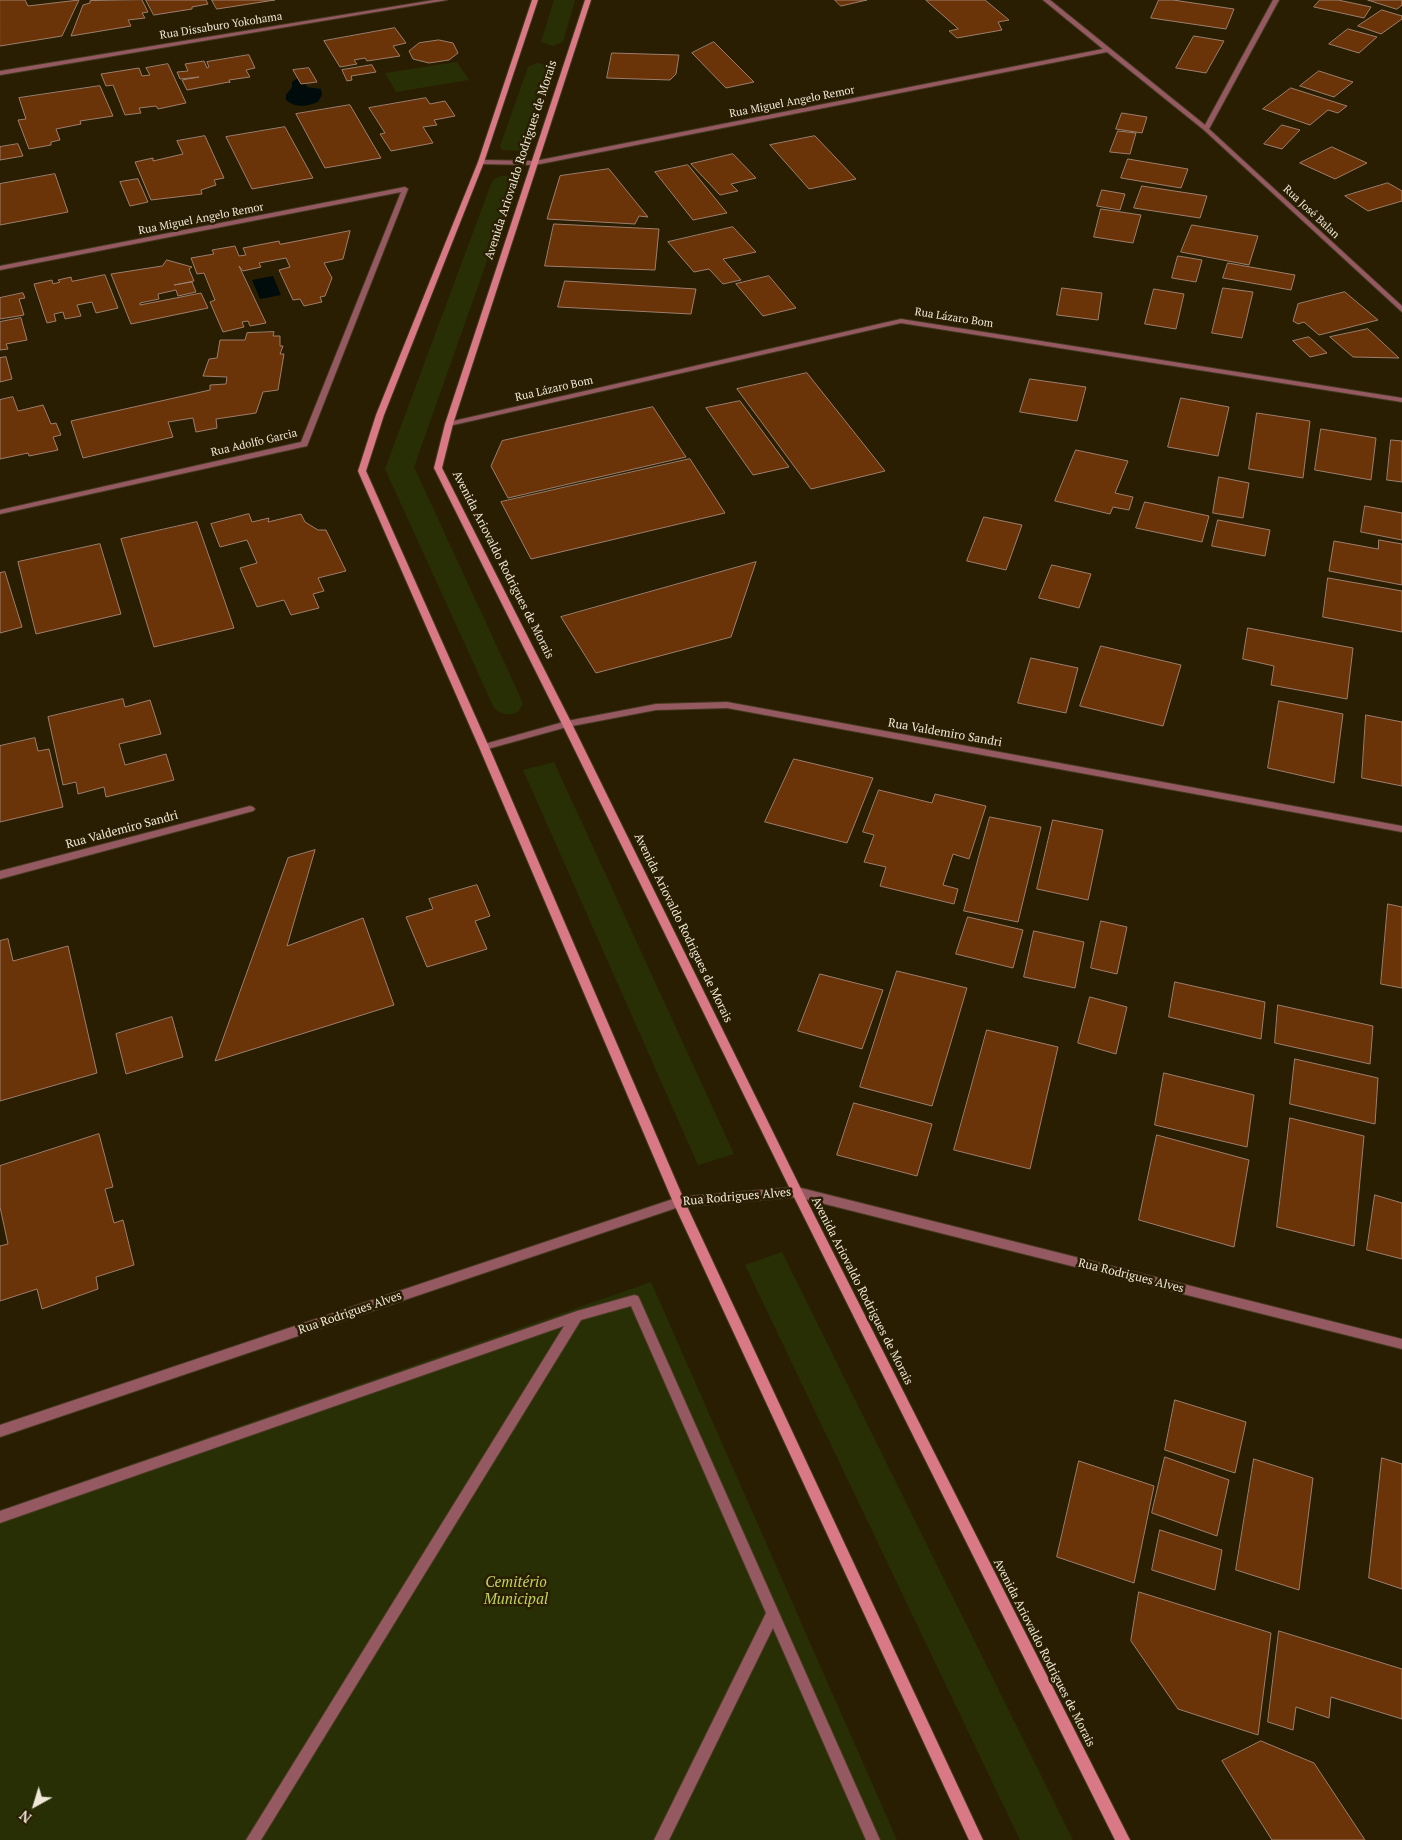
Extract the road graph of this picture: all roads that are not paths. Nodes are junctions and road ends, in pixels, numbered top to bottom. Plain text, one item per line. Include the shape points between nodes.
1 (444, 0) edge
2 (535, 0) edge
3 (588, 0) edge
4 (1046, 0) edge
5 (1276, 0) edge
6 (1106, 50) junction
7 (0, 72) edge
8 (1206, 129) junction
9 (481, 162) junction
10 (535, 163) junction
11 (405, 189) joint
12 (0, 268) edge
13 (1402, 310) edge
14 (1402, 400) edge
15 (449, 424) junction
16 (0, 512) edge
17 (567, 724) junction
18 (484, 747) junction
19 (250, 809) dead end
20 (1402, 829) edge
21 (0, 875) edge
22 (797, 1192) junction
23 (679, 1202) junction
24 (577, 1316) junction
25 (1402, 1344) edge
26 (0, 1431) edge
27 (0, 1517) edge
28 (772, 1615) junction
29 (253, 1840) edge
30 (661, 1840) edge
31 (873, 1840) edge
32 (976, 1840) edge
33 (1123, 1840) edge

1 - 7 street, Rua Dissaburo Yokohama
2 - 9 street
3 - 10 street, Avenida Ariovaldo Rodrigues de Morais
4 - 6 street, Rua José Balan
5 - 8 street
6 - 8 street, Rua José Balan
6 - 10 street, Rua Miguel Angelo Remor
8 - 13 street, Rua José Balan
9 - 10 street, Rua Miguel Angelo Remor
9 - 18 street via 380,415 362,471
10 - 15 street, Avenida Ariovaldo Rodrigues de Morais
11 - 12 street, Rua Miguel Angelo Remor
11 - 16 street, Rua Adolfo Garcia via 304,444
14 - 15 street, Rua Lázaro Bom via 902,321
15 - 17 street, Avenida Ariovaldo Rodrigues de Morais via 438,468
17 - 18 street, Rua Valdemiro Sandri
17 - 20 street, Rua Valdemiro Sandri via 656,707 727,705
17 - 22 street, Avenida Ariovaldo Rodrigues de Morais
18 - 23 street
19 - 21 street, Rua Valdemiro Sandri
22 - 23 street, Rua Rodrigues Alves
22 - 25 street, Rua Rodrigues Alves
22 - 33 street, Avenida Ariovaldo Rodrigues de Morais
23 - 26 street, Rua Rodrigues Alves
23 - 32 street
24 - 27 street
24 - 28 street via 634,1300
24 - 29 street
28 - 30 street
28 - 31 street

